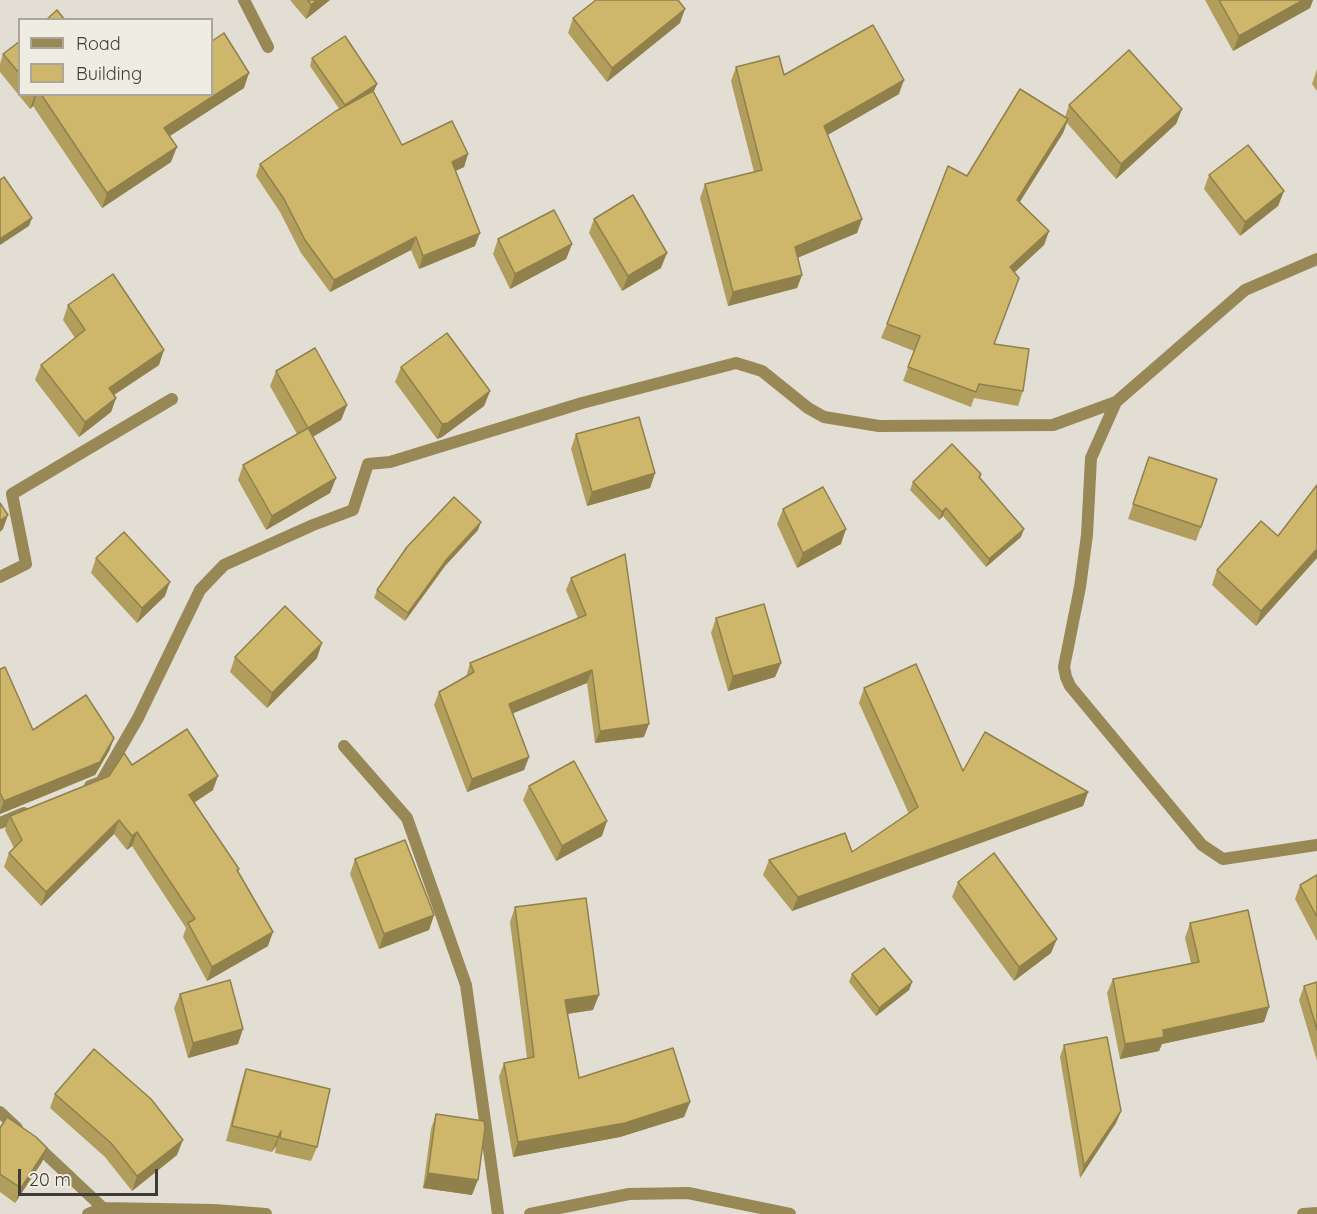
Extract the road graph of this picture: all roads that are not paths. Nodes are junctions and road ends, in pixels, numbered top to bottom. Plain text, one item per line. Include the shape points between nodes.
1 (244, 0) edge
2 (268, 47) dead end
3 (1317, 259) edge
4 (172, 399) dead end
5 (1116, 402) junction
6 (0, 577) edge
7 (344, 746) dead end
8 (82, 790) edge
9 (31, 810) edge
10 (0, 823) edge
11 (1317, 845) edge
12 (0, 1112) edge
13 (103, 1208) junction
14 (1317, 1213) edge
15 (88, 1214) edge
16 (266, 1214) edge
17 (498, 1214) edge
18 (530, 1214) edge
19 (790, 1214) edge
20 (1303, 1214) edge

1 - 2 street
3 - 5 street via 1245,290
4 - 6 street via 12,494 26,564
5 - 8 street via 1053,425 879,426 824,417 762,371 736,363 582,403 390,462 368,464 353,510 224,565 200,590 138,718 101,782
5 - 11 street via 1091,458 1087,535 1064,667 1070,686 1202,845 1223,859
7 - 17 street via 407,818 466,985
9 - 10 street
12 - 13 street
13 - 15 street
13 - 16 street
14 - 20 street
18 - 19 street via 629,1194 688,1193

